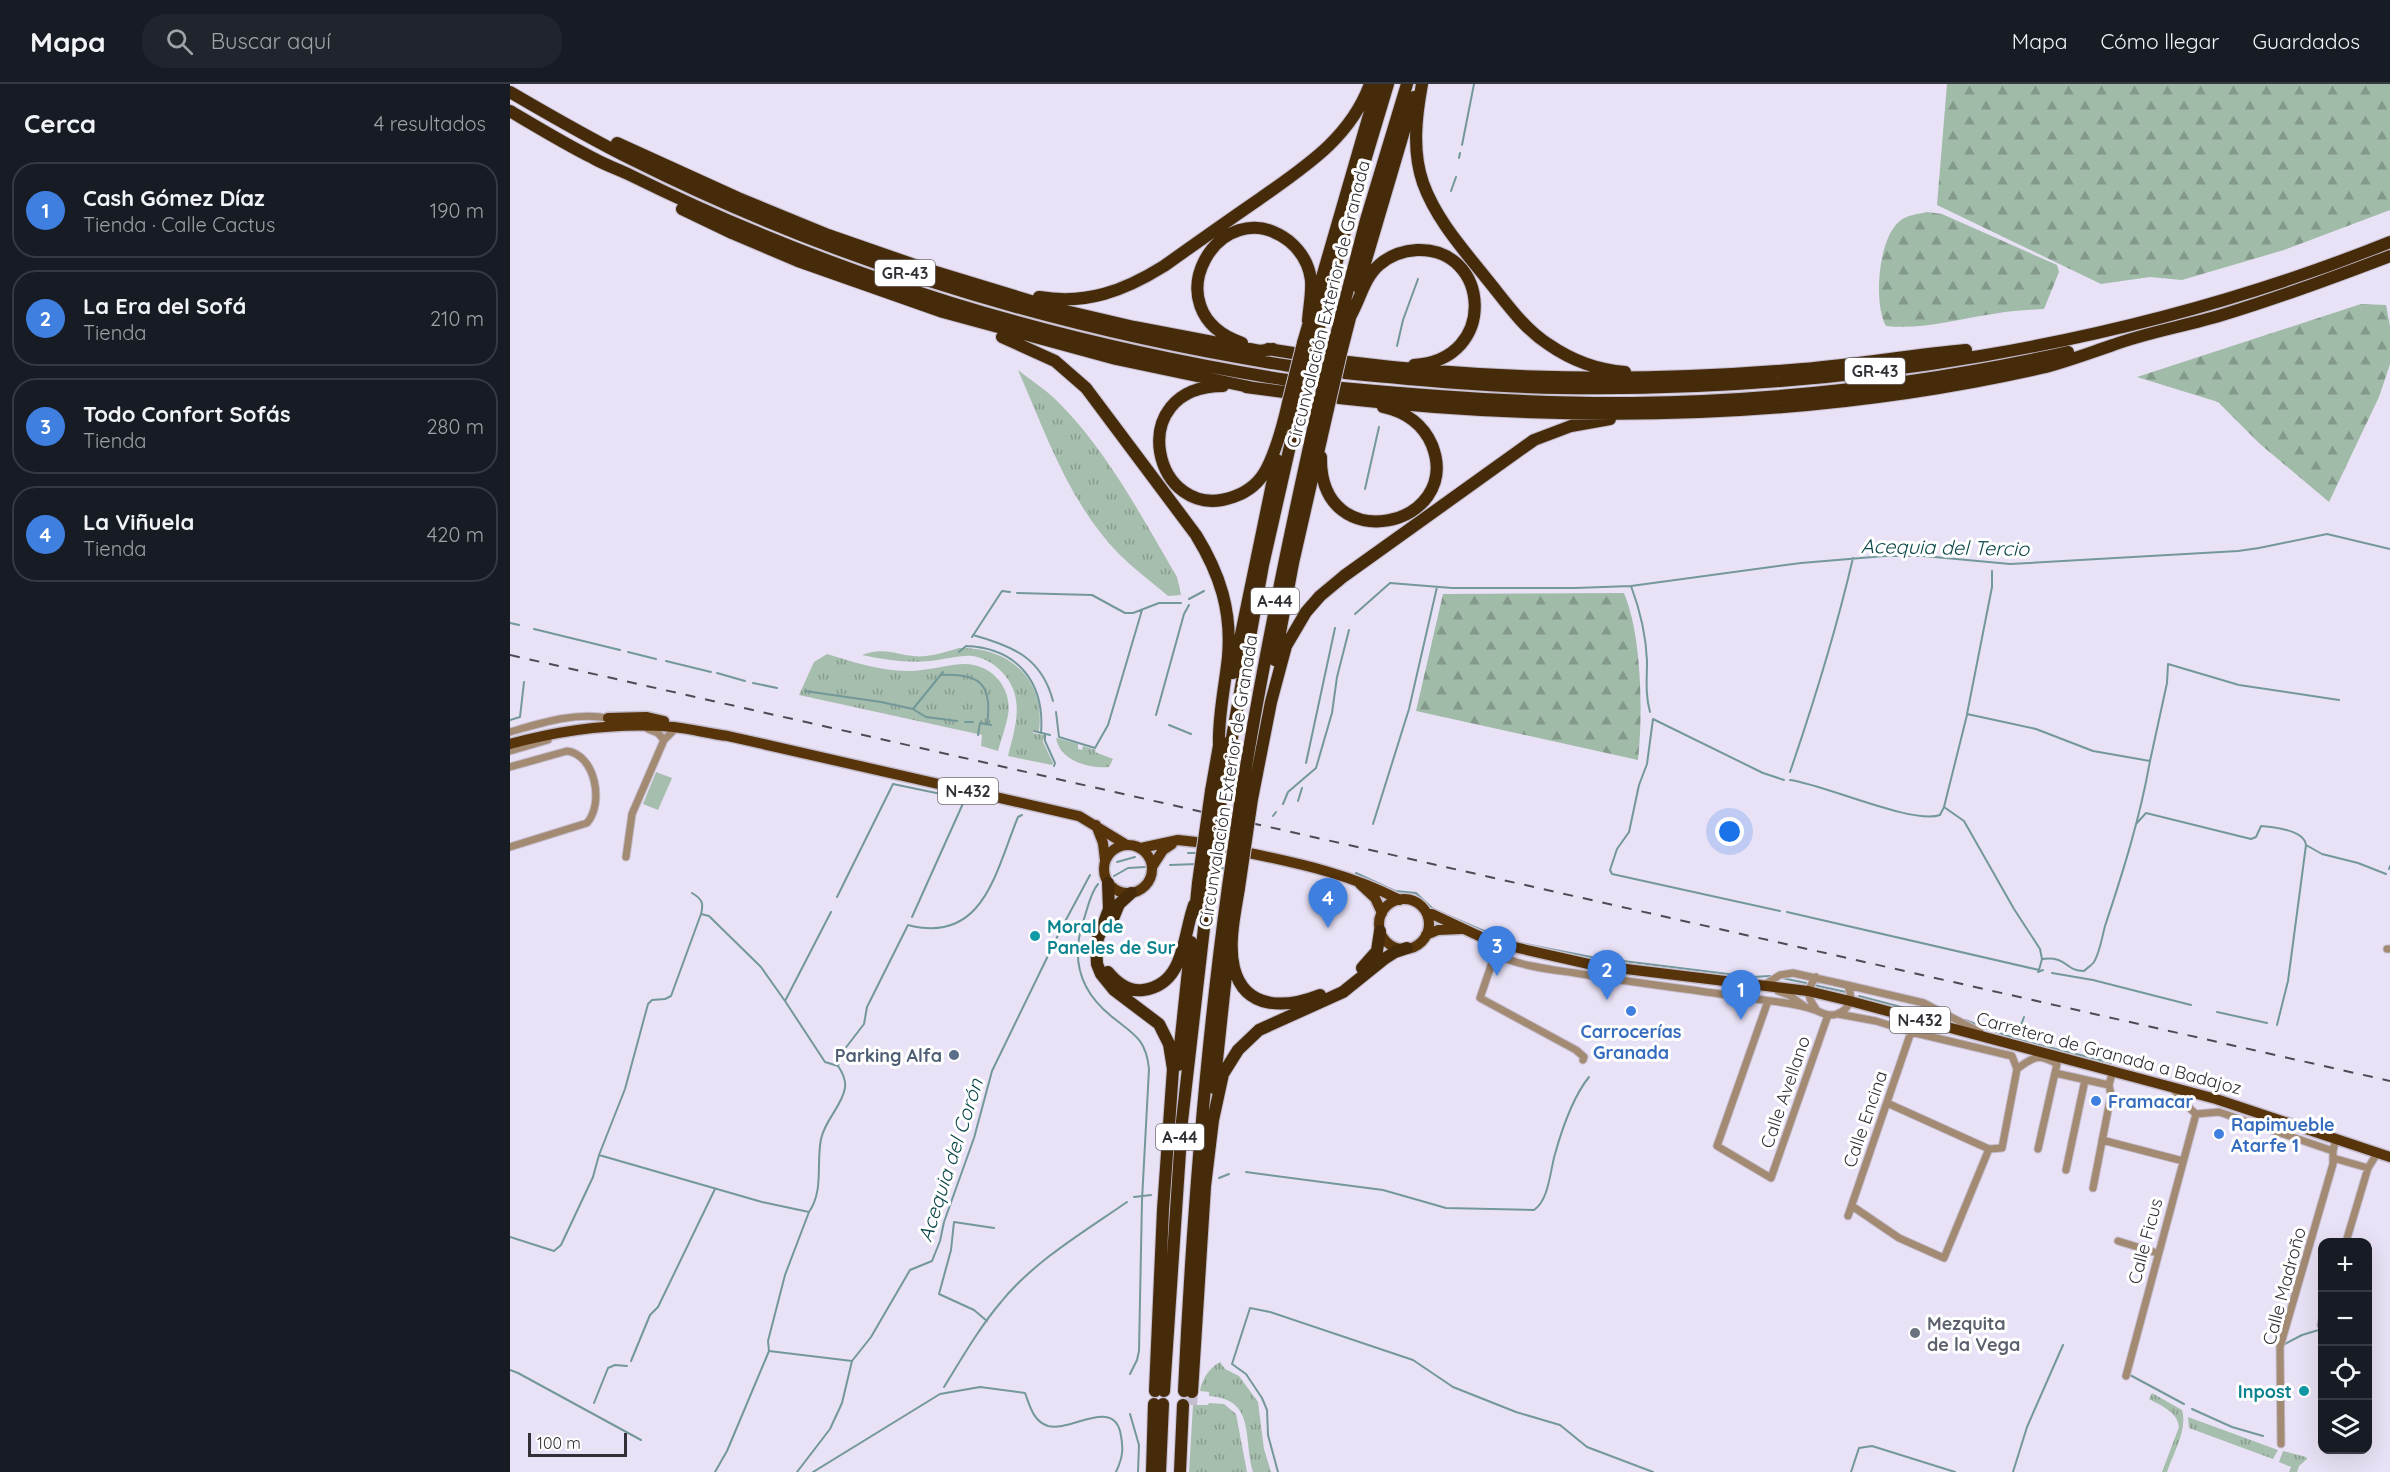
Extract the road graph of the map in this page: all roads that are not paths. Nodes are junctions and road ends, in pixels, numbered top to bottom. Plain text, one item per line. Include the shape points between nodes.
1 (1370, 84) edge
2 (1378, 84) edge
3 (1388, 84) edge
4 (1407, 84) edge
5 (1418, 84) edge
6 (1422, 84) edge
7 (510, 92) edge
8 (510, 111) edge
9 (543, 111) junction
10 (595, 160) junction
11 (2390, 240) edge
12 (2390, 256) edge
13 (917, 265) junction
14 (943, 312) junction
15 (1350, 317) junction
16 (1308, 321) junction
17 (2113, 345) junction
18 (1337, 348) junction
19 (1274, 350) junction
20 (1316, 357) junction
21 (1388, 367) junction
22 (1688, 376) junction
23 (1254, 388) junction
24 (1289, 395) junction
25 (1316, 396) junction
26 (1362, 400) junction
27 (1683, 413) junction
28 (1323, 429) junction
29 (1280, 435) junction
30 (623, 717) junction
31 (606, 724) junction
32 (510, 732) edge
33 (664, 734) junction
34 (728, 736) junction
35 (510, 742) edge
36 (1219, 745) junction
37 (510, 753) edge
38 (1259, 759) junction
39 (510, 767) edge
40 (1217, 792) junction
41 (1246, 798) junction
42 (1096, 824) junction
43 (1178, 840) junction
44 (1196, 842) dead end
45 (1125, 844) junction
46 (510, 847) edge
47 (1141, 848) junction
48 (1249, 853) dead end
49 (626, 857) dead end
50 (1105, 860) junction
51 (1152, 867) junction
52 (1358, 882) junction
53 (1108, 883) junction
54 (1203, 883) junction
55 (1233, 887) junction
56 (1131, 892) junction
57 (1400, 900) junction
58 (1194, 905) junction
59 (1382, 913) junction
60 (1427, 914) junction
61 (1463, 929) junction
62 (1233, 931) junction
63 (1380, 931) junction
64 (1426, 935) junction
65 (1492, 942) junction
66 (1407, 948) junction
67 (1495, 954) junction
68 (1816, 977) junction
69 (1764, 985) junction
70 (1847, 985) junction
71 (1809, 995) junction
72 (1768, 1001) junction
73 (1850, 1001) junction
74 (1804, 1006) junction
75 (1817, 1010) junction
76 (1838, 1014) junction
77 (1828, 1016) junction
78 (1911, 1032) junction
79 (1990, 1037) junction
80 (2004, 1041) junction
81 (2000, 1053) junction
82 (2047, 1055) junction
83 (1582, 1060) dead end
84 (2017, 1069) junction
85 (2113, 1070) junction
86 (2055, 1073) junction
87 (2085, 1080) junction
88 (2109, 1085) junction
89 (2170, 1085) junction
90 (1173, 1095) junction
91 (2216, 1099) junction
92 (1887, 1103) junction
93 (2208, 1113) junction
94 (2196, 1114) junction
95 (2265, 1115) junction
96 (2238, 1118) junction
97 (1212, 1120) junction
98 (2336, 1138) junction
99 (2102, 1140) junction
100 (1989, 1149) junction
101 (2038, 1149) dead end
102 (2378, 1152) junction
103 (2333, 1155) junction
104 (2390, 1157) edge
105 (2183, 1161) junction
106 (2368, 1168) junction
107 (2066, 1170) dead end
108 (2093, 1188) dead end
109 (1852, 1206) junction
110 (1848, 1216) dead end
111 (2347, 1238) edge
112 (2118, 1241) dead end
113 (2157, 1253) junction
114 (2126, 1376) dead end
115 (2281, 1444) dead end
116 (1152, 1472) edge
117 (1160, 1472) edge
118 (1180, 1472) edge
119 (1185, 1472) edge

1 - 13 highway via 1347,128 1316,158 1164,266 1118,291 1073,300 1051,299
2 - 16 highway
3 - 20 highway, Circunvalación Exterior de Granada / A-44 via 1354,194
4 - 18 highway, Circunvalación Exterior de Granada / A-44 via 1366,220
5 - 15 highway
6 - 22 highway via 1416,150 1430,201 1452,235 1518,317 1546,343 1579,362 1618,371
7 - 9 highway
8 - 10 highway
9 - 13 highway via 738,198 828,235
9 - 19 highway, GR-43 via 704,194 801,235 926,280 1102,330 1167,344 1292,359
10 - 14 highway via 605,169 732,233 862,285
10 - 24 highway, GR-43 via 775,241 931,297 1058,334 1188,364
11 - 21 highway, GR-43 via 2263,287 2118,328 1861,373 1629,388 1496,386 1346,368
11 - 22 highway via 2261,284 2120,324 1978,349 1805,369
12 - 17 highway via 2223,315
13 - 19 highway via 1058,309 1193,339
14 - 23 highway via 1106,357
14 - 36 highway via 1039,352 1072,374 1196,535 1218,575 1228,612
15 - 18 highway
15 - 21 highway via 1370,276 1397,253 1433,252 1463,272 1473,291 1475,315 1460,346 1440,360
16 - 19 highway via 1311,279 1303,255 1295,246 1271,231 1257,229 1230,234 1218,242 1204,258 1197,277 1203,312 1216,330 1228,337
16 - 20 highway
17 - 26 highway, GR-43 via 1928,378 1764,397 1631,403 1340,393
17 - 27 highway via 2044,367 1960,384 1764,410
18 - 25 highway, Circunvalación Exterior de Granada / A-44, bridge
20 - 24 highway, Circunvalación Exterior de Granada / A-44, bridge
21 - 22 highway via 1574,378
23 - 24 highway
23 - 29 highway via 1198,388 1176,401 1167,412 1159,436 1160,459 1165,470 1191,495 1228,499 1260,480
24 - 29 highway
24 - 40 highway, Circunvalación Exterior de Granada / A-44 via 1261,575
25 - 28 highway
25 - 41 highway, Circunvalación Exterior de Granada / A-44 via 1260,683
26 - 27 highway via 1515,412
26 - 28 highway via 1403,413 1429,438 1436,460 1434,481 1424,501 1414,510 1390,522 1378,523 1342,510 1323,482
27 - 38 highway via 1591,422 1534,440 1344,576 1306,612 1286,646
28 - 38 highway via 1293,563 1258,747
29 - 36 highway
30 - 31 highway, N-432
30 - 33 highway via 656,722
30 - 34 highway, N-432 via 647,717
31 - 32 street via 594,716
31 - 33 highway, N-432
31 - 35 highway, N-432
31 - 37 street
33 - 34 highway, N-432 via 677,727
33 - 49 street via 632,814
34 - 42 highway, N-432 via 1079,816
36 - 40 highway
38 - 41 highway
39 - 46 street via 576,752 584,758 595,786 594,812 582,826
40 - 54 highway, Circunvalación Exterior de Granada / A-44, bridge
41 - 55 highway, Circunvalación Exterior de Granada / A-44, bridge
42 - 45 highway, N-432
42 - 50 highway
43 - 44 highway, N-432
43 - 47 highway, N-432
43 - 51 highway via 1164,850
45 - 47 highway, N-432
45 - 50 highway
47 - 51 highway
48 - 52 highway, N-432 via 1336,873
50 - 53 highway via 1103,869
51 - 56 highway via 1146,885
52 - 57 highway, N-432
52 - 59 highway, N-432 via 1375,898
53 - 56 highway via 1117,890
53 - 90 highway via 1110,899 1096,944 1097,964 1114,990 1165,1033 1172,1055
54 - 58 highway
54 - 90 highway, Circunvalación Exterior de Granada / A-44 via 1160,1391 1163,1210
55 - 62 highway
55 - 97 highway, Circunvalación Exterior de Granada / A-44 via 1206,1069 1192,1226 1188,1392
56 - 58 highway via 1115,912 1103,955 1108,972 1130,989 1150,989 1174,971
57 - 59 highway
57 - 60 highway, N-432 via 1416,902
58 - 90 highway
59 - 63 highway
60 - 61 highway, Carretera de Granada a Badajoz / N-432
60 - 64 highway
61 - 64 highway, Carretera de Granada a Badajoz / N-432 via 1438,930
61 - 65 highway, Carretera de Granada a Badajoz / N-432
62 - 63 highway via 1234,968 1244,986 1262,1001 1283,1005 1308,1000 1352,977 1377,951
62 - 97 highway via 1220,1020
63 - 66 highway via 1394,946
64 - 66 highway, N-432
65 - 67 street
65 - 69 highway, Carretera de Granada a Badajoz / N-432 via 1593,965
66 - 97 highway via 1384,959 1343,992 1276,1021 1247,1039 1223,1074
67 - 72 street via 1540,968
67 - 83 street via 1480,998 1576,1050 1584,1057
68 - 69 street via 1793,973 1780,975
68 - 70 street
68 - 71 street
69 - 71 highway, Carretera de Granada a Badajoz / N-432
69 - 74 street
70 - 73 street
70 - 79 street via 1924,1003
71 - 73 highway, Carretera de Granada a Badajoz / N-432
71 - 74 street
71 - 75 street
72 - 74 street
72 - 77 street, Calle Avellano via 1717,1146 1771,1178
73 - 76 street
73 - 79 highway, Carretera de Granada a Badajoz / N-432
74 - 75 street
75 - 77 street
76 - 77 street
76 - 78 street
78 - 81 street
78 - 92 street, Calle Encina
79 - 80 highway, Carretera de Granada a Badajoz / N-432
80 - 81 street
80 - 82 highway, Carretera de Granada a Badajoz / N-432
81 - 84 street via 2012,1056
82 - 84 street via 2033,1058
82 - 85 highway, Carretera de Granada a Badajoz / N-432
82 - 86 street via 2057,1064
84 - 100 street via 2002,1148
85 - 88 street
85 - 89 highway, Carretera de Granada a Badajoz / N-432
86 - 87 street
86 - 101 street
87 - 88 street
87 - 107 street
88 - 99 street via 2111,1095
89 - 91 highway, Carretera de Granada a Badajoz / N-432
89 - 94 street
91 - 93 street
91 - 95 highway, Carretera de Granada a Badajoz / N-432
92 - 100 street
92 - 109 street, Calle Encina
93 - 94 street
93 - 96 street
94 - 105 street, Calle Ficus
95 - 96 street
95 - 98 highway, Carretera de Granada a Badajoz / N-432
96 - 103 street
98 - 102 highway, Carretera de Granada a Badajoz / N-432
98 - 103 street, Calle Madroño
99 - 105 street
99 - 108 street
100 - 109 street via 1944,1258 1899,1238
102 - 104 highway, Carretera de Granada a Badajoz / N-432
102 - 106 street
103 - 106 street
103 - 115 street, Calle Madroño via 2280,1347
105 - 113 street, Calle Ficus
106 - 111 street
109 - 110 street, Calle Encina
112 - 113 street
113 - 114 street, Calle Ficus
116 - 117 highway via 1159,1404
118 - 119 highway via 1187,1405

